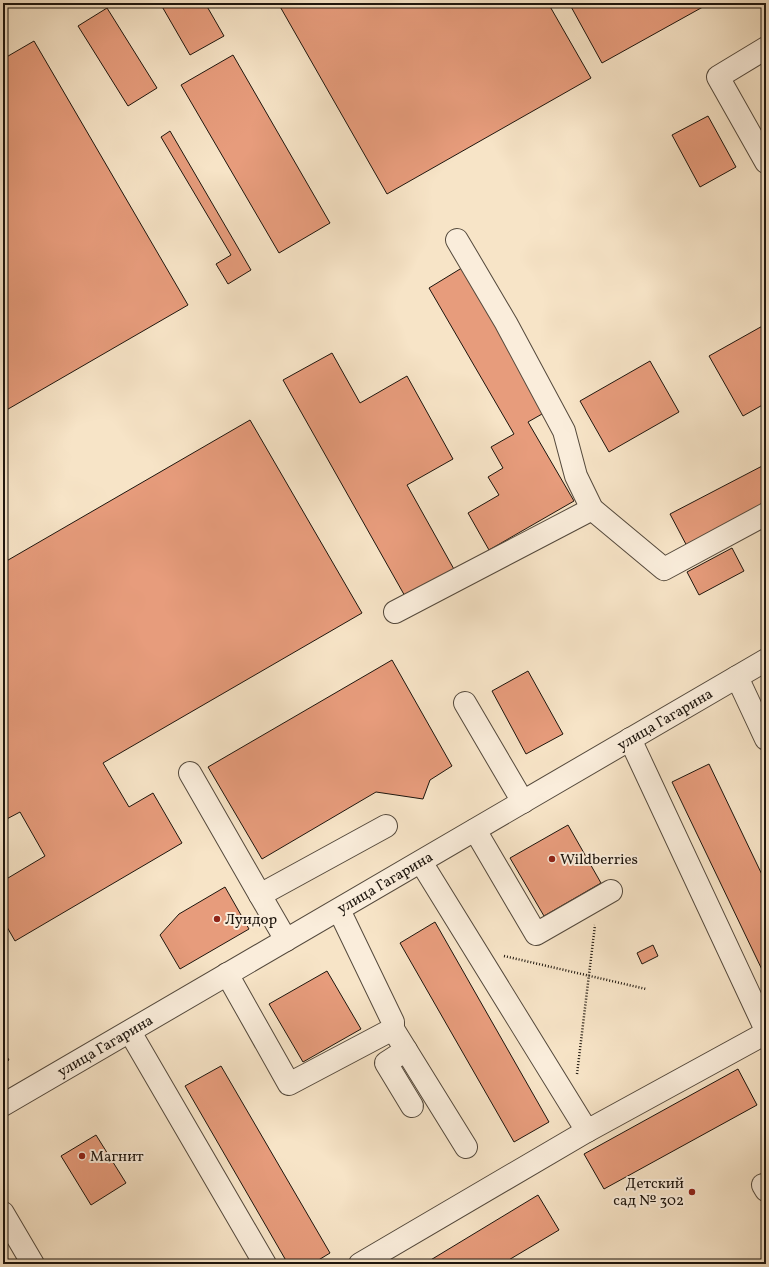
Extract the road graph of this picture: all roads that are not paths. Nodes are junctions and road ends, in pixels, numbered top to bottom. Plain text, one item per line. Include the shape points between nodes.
1 (766, 48) edge
2 (766, 162) edge
3 (457, 240) dead end
4 (592, 509) junction
5 (766, 514) edge
6 (395, 612) dead end
7 (766, 660) edge
8 (737, 677) junction
9 (465, 703) dead end
10 (630, 739) junction
11 (766, 739) edge
12 (190, 773) dead end
13 (523, 802) junction
14 (386, 826) dead end
15 (475, 830) junction
16 (421, 862) junction
17 (260, 895) junction
18 (603, 895) road end
19 (339, 910) junction
20 (286, 940) junction
21 (227, 974) junction
22 (393, 1029) junction
23 (130, 1032) junction
24 (766, 1032) edge
25 (406, 1050) junction
26 (3, 1105) edge
27 (412, 1106) dead end
28 (588, 1131) junction
29 (466, 1147) dead end
30 (3, 1213) edge
31 (34, 1264) edge
32 (265, 1264) edge
33 (360, 1264) edge

1 - 2 street via 718,77
3 - 4 street via 506,323 564,431 576,476
4 - 5 street via 664,570
4 - 6 street
7 - 8 street, улица Гагарина
8 - 10 street, улица Гагарина
8 - 11 street
9 - 13 street
10 - 13 street, улица Гагарина
10 - 24 street
12 - 17 street
13 - 15 street, улица Гагарина
14 - 17 street
15 - 16 street, улица Гагарина
15 - 18 street via 536,934
16 - 19 street, улица Гагарина
16 - 28 street
17 - 20 street
19 - 20 street, улица Гагарина
19 - 22 street via 393,1022
20 - 21 street, улица Гагарина
21 - 22 street via 289,1084
21 - 23 street, улица Гагарина
22 - 25 street
23 - 26 street, улица Гагарина
23 - 32 street
24 - 28 street
25 - 27 street via 386,1063
25 - 29 street
28 - 33 street
30 - 31 street

